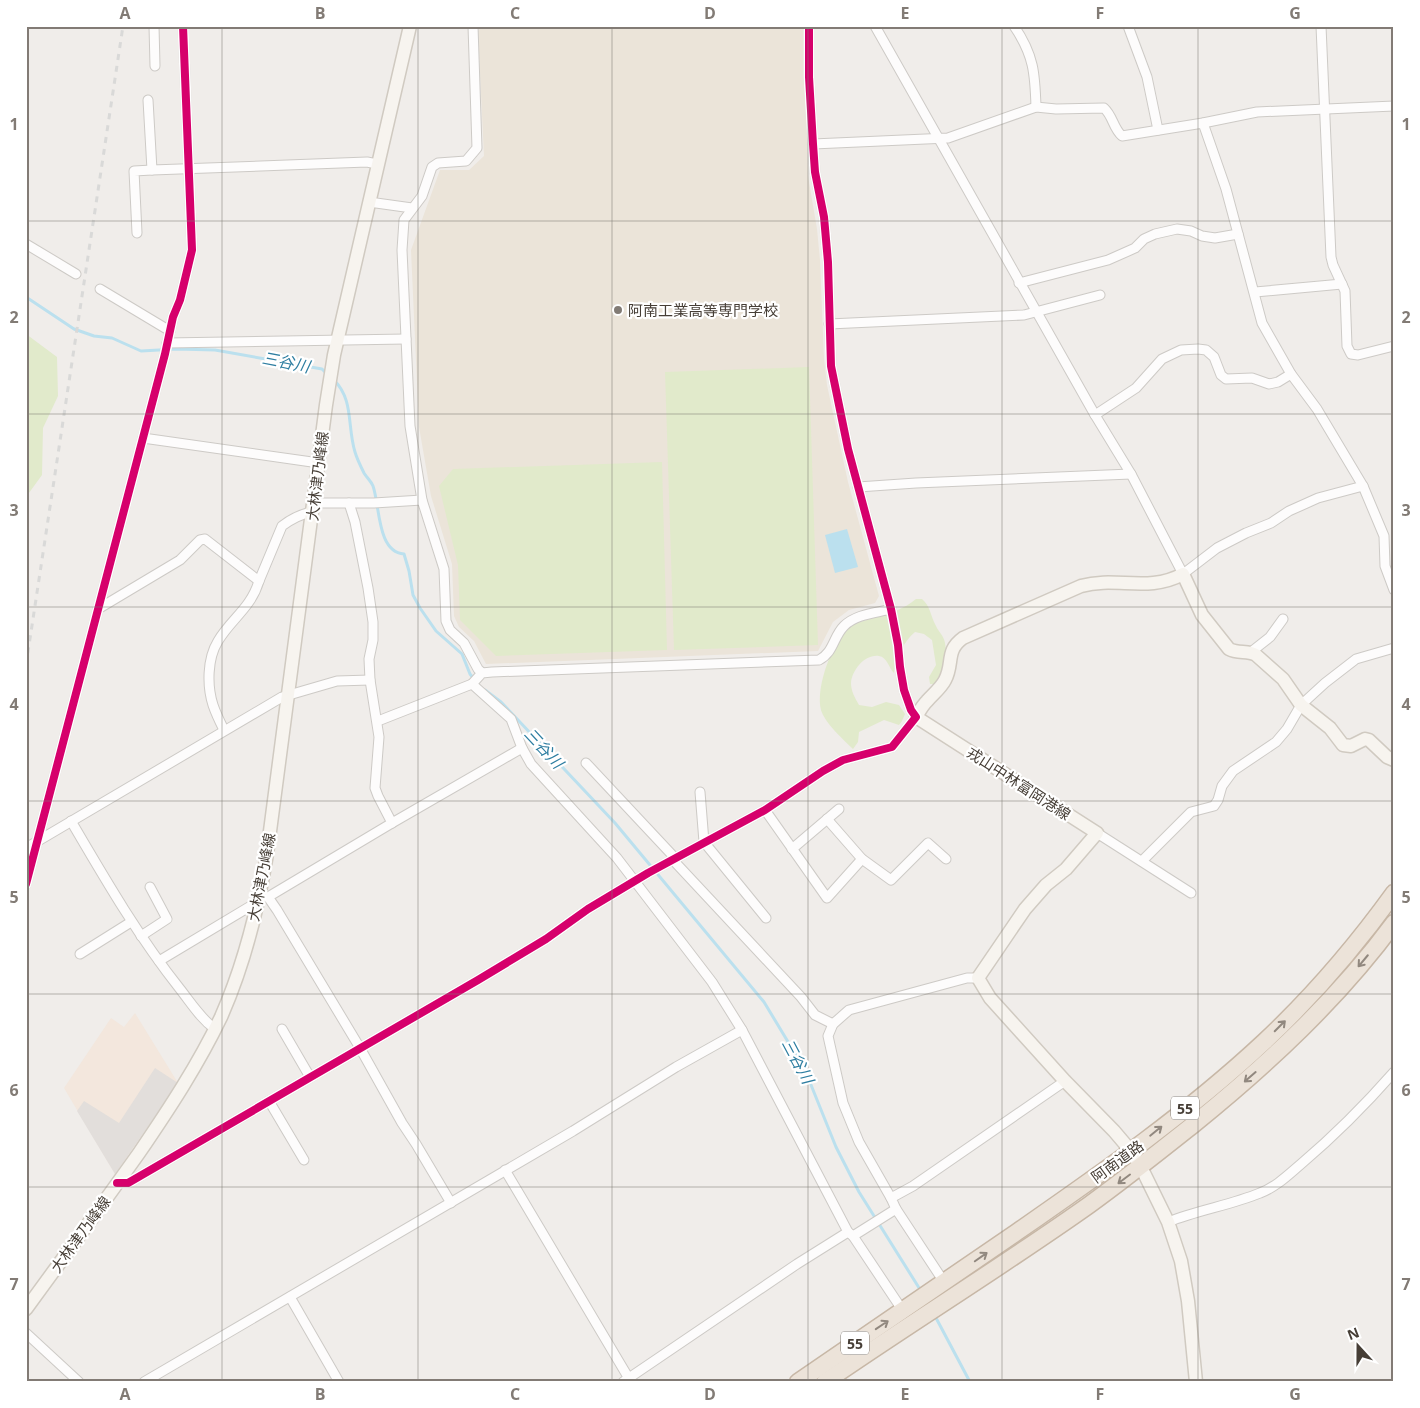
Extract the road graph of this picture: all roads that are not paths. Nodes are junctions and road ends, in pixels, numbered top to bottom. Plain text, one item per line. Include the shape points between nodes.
1 (154, 26) edge
2 (182, 26) edge
3 (410, 26) edge
4 (473, 26) edge
5 (809, 26) edge
6 (875, 26) edge
7 (1014, 26) edge
8 (1128, 26) edge
9 (1321, 26) edge
10 (155, 66) dead end
11 (148, 100) dead end
12 (1394, 106) edge
13 (1036, 108) junction
14 (1324, 109) junction
15 (1203, 123) junction
16 (1158, 130) junction
17 (938, 139) junction
18 (812, 144) junction
19 (377, 164) junction
20 (189, 169) junction
21 (152, 170) junction
22 (369, 202) junction
23 (412, 208) junction
24 (137, 233) dead end
25 (1238, 234) junction
26 (26, 244) edge
27 (76, 274) dead end
28 (1019, 283) junction
29 (1342, 284) junction
30 (100, 288) dead end
31 (1255, 292) junction
32 (1100, 295) dead end
33 (1036, 312) junction
34 (829, 324) junction
35 (170, 331) junction
36 (406, 339) junction
37 (337, 340) junction
38 (1394, 346) edge
39 (166, 348) junction
40 (1290, 374) junction
41 (1095, 415) junction
42 (143, 438) junction
43 (318, 463) junction
44 (1131, 474) junction
45 (1363, 486) junction
46 (858, 487) junction
47 (422, 500) junction
48 (349, 503) junction
49 (313, 507) junction
50 (1183, 574) junction
51 (259, 581) junction
52 (1394, 590) edge
53 (98, 609) junction
54 (891, 609) junction
55 (1283, 619) dead end
56 (1394, 648) edge
57 (1252, 652) junction
58 (476, 679) junction
59 (370, 680) junction
60 (289, 694) junction
61 (1301, 705) junction
62 (916, 717) junction
63 (378, 721) junction
64 (224, 730) junction
65 (522, 748) junction
66 (1394, 760) edge
67 (586, 762) dead end
68 (700, 792) dead end
69 (839, 809) dead end
70 (764, 810) junction
71 (827, 819) junction
72 (71, 821) junction
73 (392, 822) junction
74 (1097, 833) junction
75 (38, 841) junction
76 (704, 842) junction
77 (26, 848) edge
78 (792, 849) junction
79 (862, 859) junction
80 (946, 859) dead end
81 (671, 861) junction
82 (1142, 861) junction
83 (634, 882) junction
84 (26, 884) edge
85 (150, 887) dead end
86 (1191, 893) dead end
87 (1394, 893) edge
88 (262, 898) junction
89 (766, 918) dead end
90 (132, 922) junction
91 (1394, 923) edge
92 (141, 936) junction
93 (80, 954) dead end
94 (159, 961) junction
95 (978, 978) junction
96 (833, 1024) junction
97 (215, 1029) junction
98 (282, 1029) dead end
99 (742, 1030) junction
100 (360, 1048) junction
101 (1394, 1072) edge
102 (310, 1077) junction
103 (1065, 1081) junction
104 (269, 1101) junction
105 (1131, 1152) junction
106 (304, 1160) dead end
107 (1141, 1167) junction
108 (505, 1170) junction
109 (118, 1183) junction
110 (891, 1198) junction
111 (450, 1202) junction
112 (893, 1212) junction
113 (1168, 1222) junction
114 (854, 1233) junction
115 (944, 1289) junction
116 (290, 1297) junction
117 (26, 1309) edge
118 (911, 1312) junction
119 (26, 1333) edge
120 (628, 1380) edge
121 (79, 1382) edge
122 (144, 1382) edge
123 (339, 1382) edge
124 (798, 1382) edge
125 (825, 1382) edge
126 (1196, 1382) edge

1 - 10 street
2 - 20 street
3 - 19 main road
4 - 23 street via 477,148 466,161 438,163 432,167 422,196
5 - 18 street
6 - 17 street
7 - 13 street via 1022,37 1034,69
8 - 16 street via 1147,77
9 - 14 street
11 - 21 street
12 - 14 street
13 - 16 street via 1104,108 1122,136
13 - 17 street via 966,133
14 - 15 street via 1257,112
14 - 29 street via 1331,256
15 - 16 street
15 - 25 street
17 - 18 street
17 - 28 street
18 - 34 street via 814,172 824,217
19 - 20 street
19 - 22 main road
20 - 21 street
20 - 35 street via 192,250
21 - 24 street via 134,171
22 - 23 street
22 - 37 main road
23 - 36 street via 404,220 402,250
25 - 28 street via 1215,238 1177,229 1155,234 1135,248 1108,260
25 - 31 street
26 - 27 street
28 - 33 street
29 - 31 street
29 - 38 street via 1346,291 1351,354
30 - 35 street
31 - 40 street via 1262,323
32 - 33 street
33 - 34 street
33 - 41 street
34 - 46 street via 831,366
35 - 39 street
36 - 37 street
36 - 47 street via 410,426
37 - 39 street
37 - 43 main road, 大林津乃峰線
39 - 42 street
40 - 41 street via 1270,384 1252,378 1226,379 1214,357 1206,350 1181,350 1162,359 1136,388
40 - 45 street via 1317,408
41 - 44 street
42 - 43 street
42 - 53 street
43 - 49 main road, 大林津乃峰線
44 - 46 street
44 - 50 street
45 - 50 street via 1318,498 1289,511 1217,548
45 - 52 street via 1384,536 1385,566
46 - 54 street
47 - 48 street
47 - 58 street via 442,558 446,621 450,630 464,643 478,669
48 - 49 street
48 - 59 street via 356,522 372,614
49 - 51 street via 282,526
49 - 60 main road, 大林津乃峰線
50 - 57 main road via 1202,615 1229,649
50 - 62 main road via 1154,584 1096,583 1081,586 964,638 955,644 945,682
51 - 53 street via 205,539 180,560
51 - 64 street via 255,594 218,642 212,655 209,685 213,706
53 - 75 street
54 - 58 street via 855,618 843,627 827,656 819,660
54 - 62 street via 904,690
55 - 57 street via 1270,638
56 - 61 street via 1356,659
57 - 61 main road via 1283,679
58 - 63 street
58 - 65 street via 511,719
59 - 60 street via 337,681
59 - 63 street
60 - 64 street
60 - 88 main road, 大林津乃峰線
61 - 66 main road via 1330,728 1343,745 1369,740 1387,758
61 - 82 street via 1276,742 1233,771 1222,786 1214,806 1191,812
62 - 70 street via 892,747 836,764
62 - 74 main road, 戎山中林富岡港線
63 - 73 street via 375,788
64 - 72 street
65 - 73 street
65 - 83 street via 531,764 617,858
67 - 81 street
68 - 76 street
69 - 71 street
70 - 76 street
70 - 78 street
71 - 78 street
71 - 79 street
72 - 75 street
72 - 90 street
73 - 88 street
74 - 82 street
74 - 95 main road via 1030,903
75 - 77 street
75 - 84 street
76 - 81 street
76 - 89 street
78 - 79 street via 827,898
79 - 80 street via 892,880 928,843
81 - 83 street
81 - 96 street via 815,1015
82 - 86 street
83 - 99 street via 712,982
83 - 100 street via 546,939
85 - 92 street via 167,920
105 -> 87 highway, 阿南道路 / 55 via 1264,1042 1324,981
88 - 94 street
88 - 97 main road, 大林津乃峰線
88 - 100 street via 277,910
90 - 92 street
90 - 93 street
91 -> 107 highway, 阿南道路 / 55 via 1339,989 1276,1054
92 - 94 street
94 - 97 street via 207,1024
95 - 96 street via 967,978 849,1010
95 - 103 main road via 990,998
96 - 110 street via 828,1036 843,1103
97 - 109 main road, 大林津乃峰線 via 176,1099
98 - 102 street
99 - 108 street
99 - 114 street
100 - 102 street
100 - 111 street
101 - 113 street via 1317,1150 1275,1186
102 - 104 street
103 - 105 main road
103 - 110 street
104 - 106 street
104 - 109 street via 128,1183
105 - 107 main road
115 -> 105 highway, 阿南道路 / 55
107 - 113 main road
107 -> 115 highway, 阿南道路 / 55 via 1090,1205
108 - 111 street
108 - 120 street
109 - 117 main road, 大林津乃峰線
110 - 112 street
111 - 116 street
112 - 114 street
112 - 115 street
113 - 126 main road via 1181,1261 1188,1301
114 - 118 street
114 - 120 street via 797,1264
115 - 118 highway, 阿南道路 / 55
116 - 122 street
116 - 123 street
124 -> 118 highway, 阿南道路 / 55
118 - 125 highway, 阿南道路 / 55
119 - 121 street

